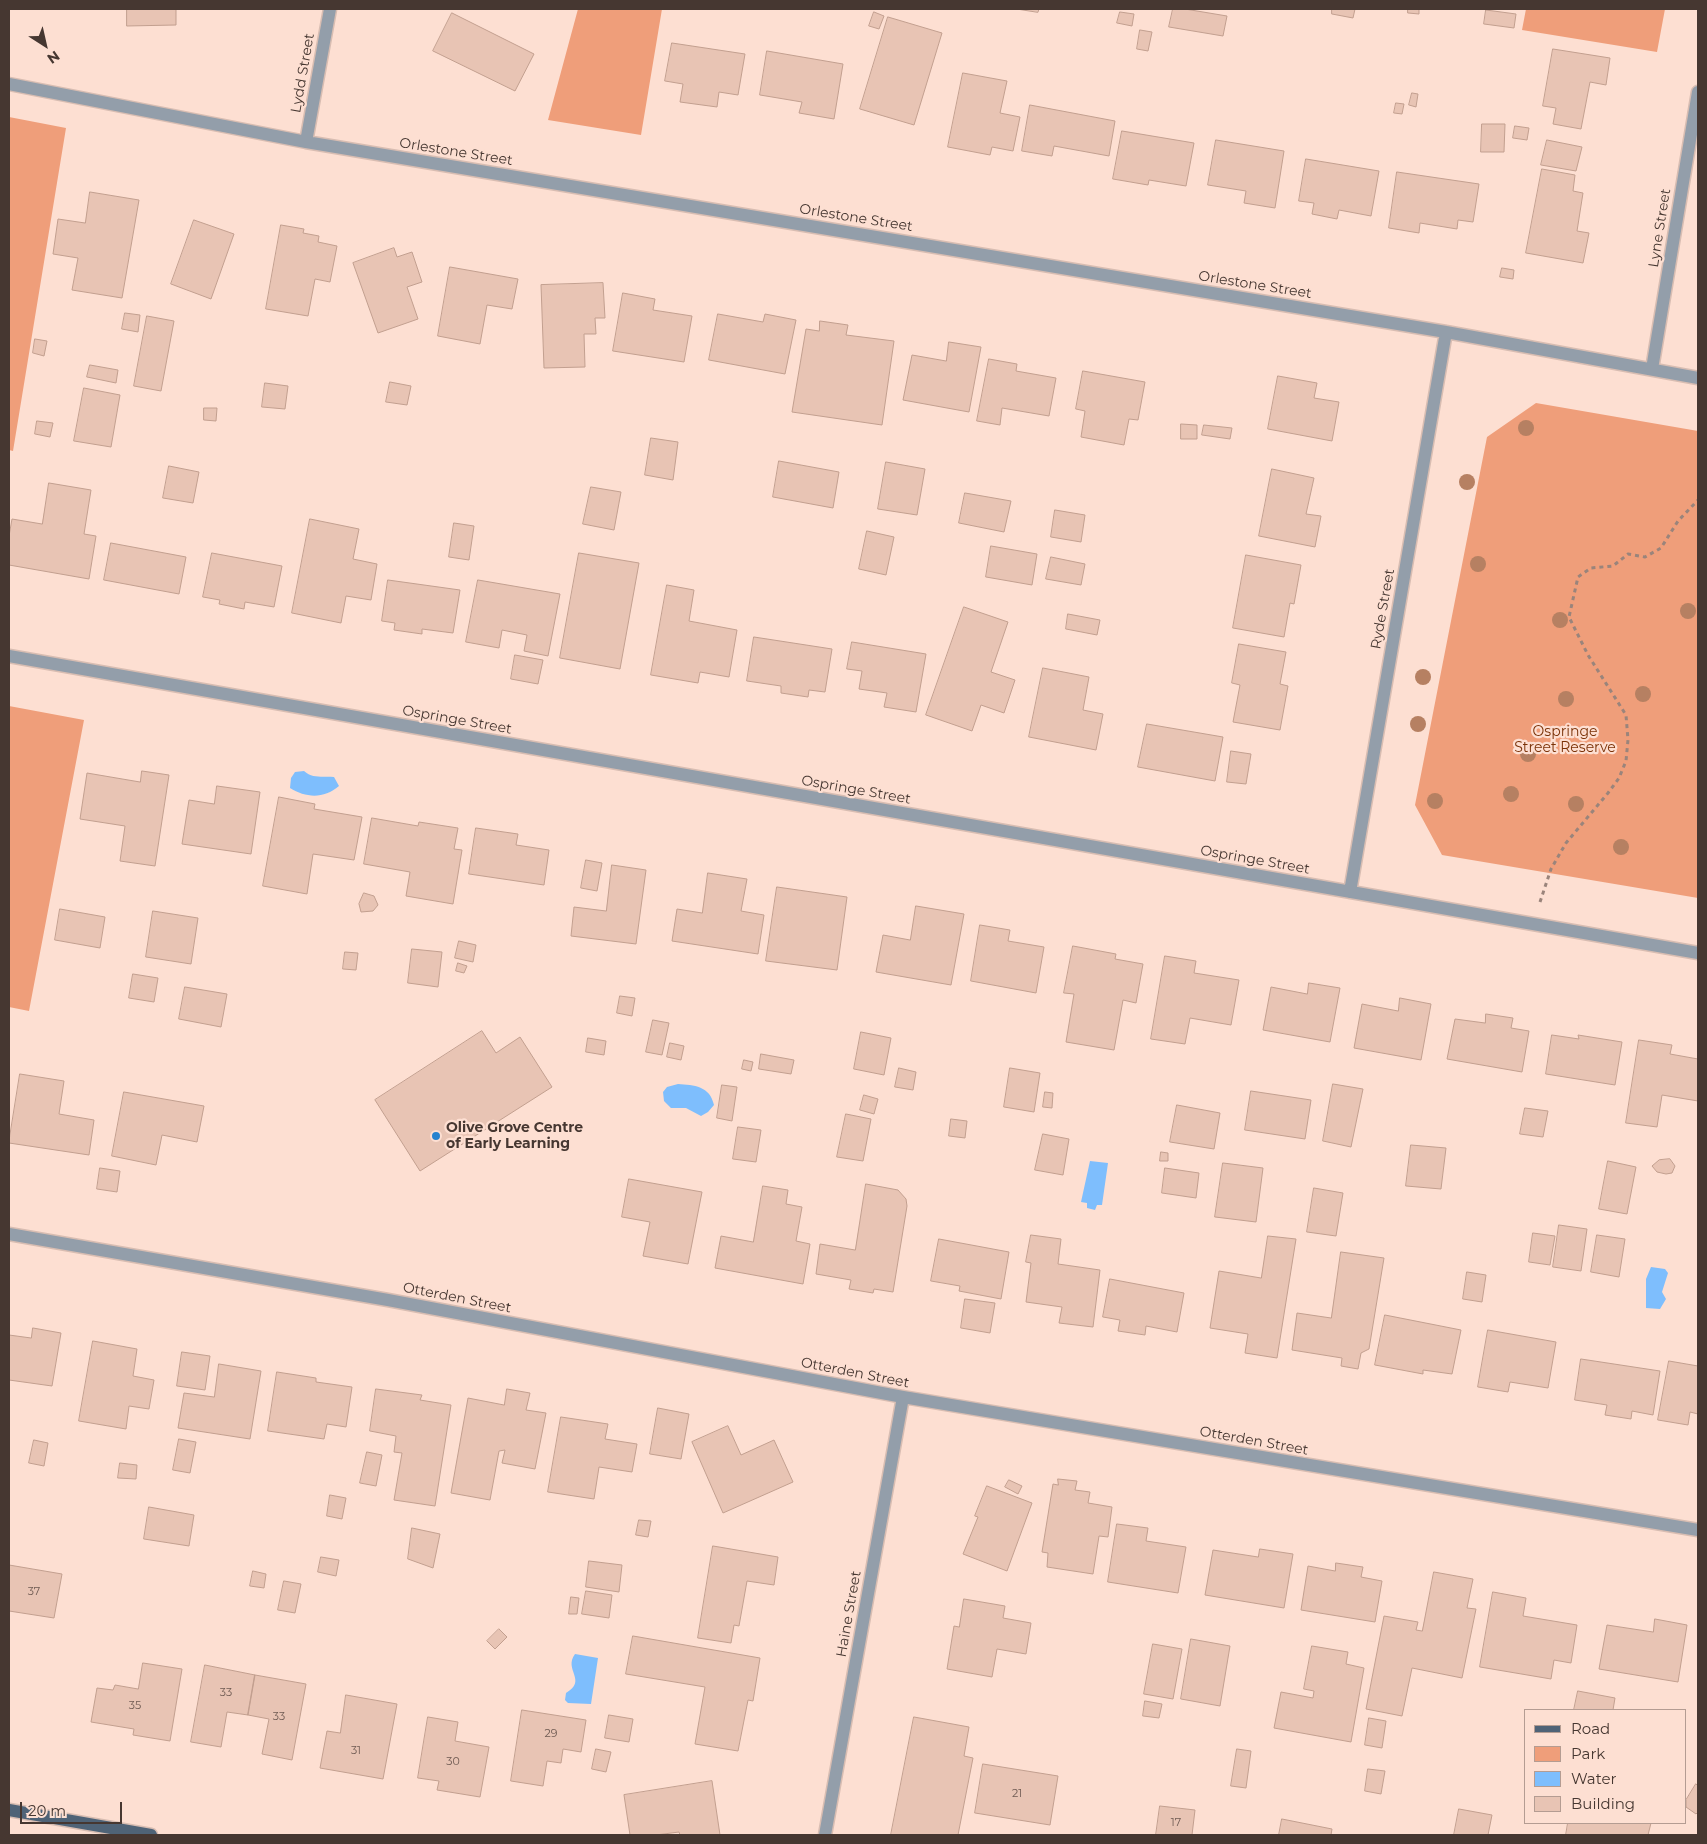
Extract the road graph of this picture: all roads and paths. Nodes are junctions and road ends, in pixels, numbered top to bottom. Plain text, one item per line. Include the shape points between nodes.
1 (330, 9) edge
2 (9, 84) edge
3 (1698, 92) edge
4 (306, 142) junction
5 (1446, 332) junction
6 (1652, 370) junction
7 (1698, 378) edge
8 (1698, 500) edge
9 (9, 656) edge
10 (1350, 892) junction
11 (1535, 924) junction
12 (1698, 953) edge
13 (9, 1234) edge
14 (903, 1397) junction
15 (1698, 1530) edge
16 (9, 1810) edge
17 (151, 1835) edge
18 (825, 1835) edge

1 - 4 street, Lydd Street
2 - 4 street, Orlestone Street
3 - 6 street, Lyne Street
4 - 5 street, Orlestone Street
5 - 6 street, Orlestone Street
5 - 10 street, Ryde Street
6 - 7 street, Orlestone Street
8 - 11 path via 1678,521 1660,548 1644,557 1628,554 1613,566 1591,568 1578,577 1569,617 1588,655 1626,715 1626,761 1614,786 1566,843 1551,869
9 - 10 street, Ospringe Street
10 - 11 street, Ospringe Street
11 - 12 street, Ospringe Street
13 - 14 street, Otterden Street via 388,1300
14 - 15 street, Otterden Street
14 - 18 street, Haine Street
16 - 17 main road

